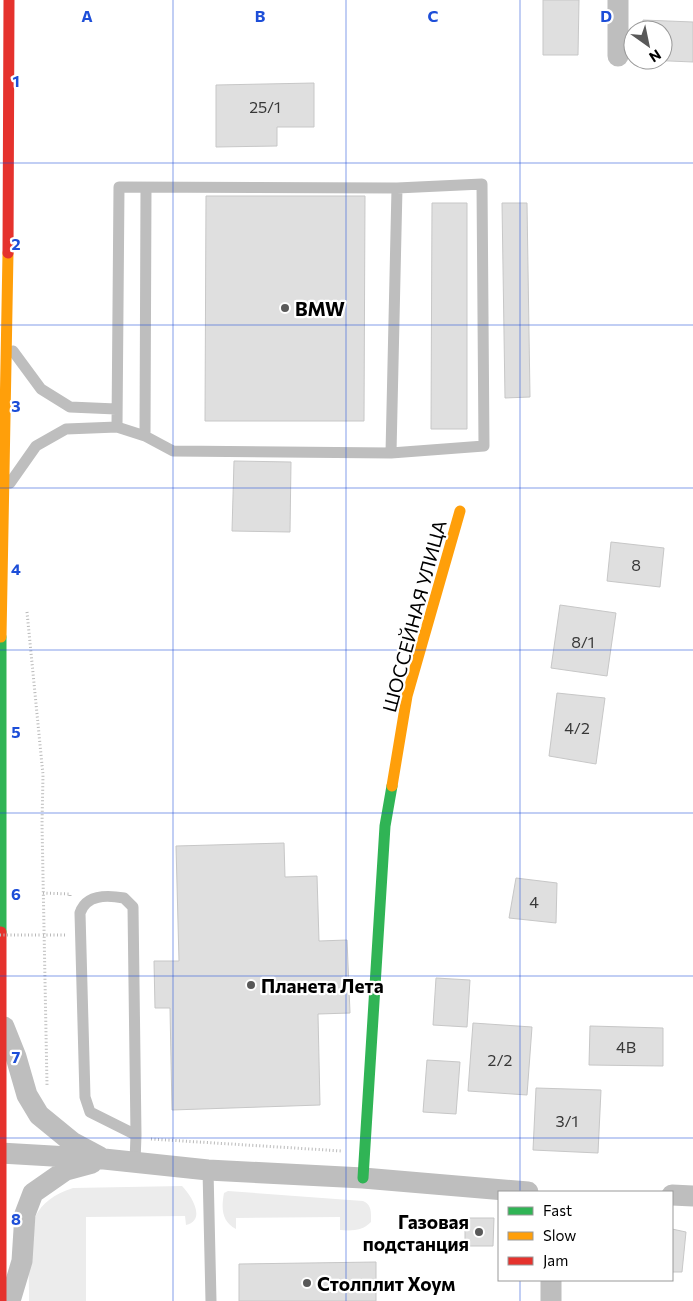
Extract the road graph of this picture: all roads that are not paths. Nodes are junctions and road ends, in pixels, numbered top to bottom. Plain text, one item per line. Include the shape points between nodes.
1 (9, 0) edge
2 (618, 0) edge
3 (618, 56) dead end
4 (146, 188) junction
5 (397, 188) junction
6 (6, 326) junction
7 (116, 409) junction
8 (117, 427) junction
9 (145, 436) junction
10 (391, 453) junction
11 (4, 491) junction
12 (460, 512) dead end
13 (2, 1022) junction
14 (136, 1135) junction
15 (0, 1154) edge
16 (104, 1159) junction
17 (135, 1162) junction
18 (208, 1170) junction
19 (363, 1178) junction
20 (516, 1191) edge
21 (673, 1195) edge
22 (693, 1196) edge
23 (551, 1281) edge
24 (1, 1301) edge
25 (10, 1301) edge
26 (211, 1301) edge
27 (551, 1301) edge

1 - 6 main road
2 - 3 street
4 - 5 lane
4 - 7 lane via 119,187
4 - 9 lane
5 - 10 lane
5 - 10 lane via 482,184 484,446
6 - 7 lane via 14,355 41,389 70,407
6 - 11 main road
7 - 8 lane
8 - 9 lane
8 - 11 lane via 66,429 36,446
9 - 10 lane via 173,451
11 - 13 main road
12 - 19 main road, ШОССЕЙНАЯ УЛИЦА via 406,696 385,826
13 - 15 main road
13 - 16 street via 27,1095 39,1115 72,1142
14 - 14 lane via 133,907 124,898 96,897 87,901 80,913 84,1097 90,1112
14 - 17 lane
15 - 16 street
15 - 24 main road
16 - 17 street
16 - 25 street via 66,1170 34,1193 25,1214 22,1261
17 - 18 street
18 - 19 street
18 - 26 lane
19 - 20 street
21 - 22 street
23 - 27 street

